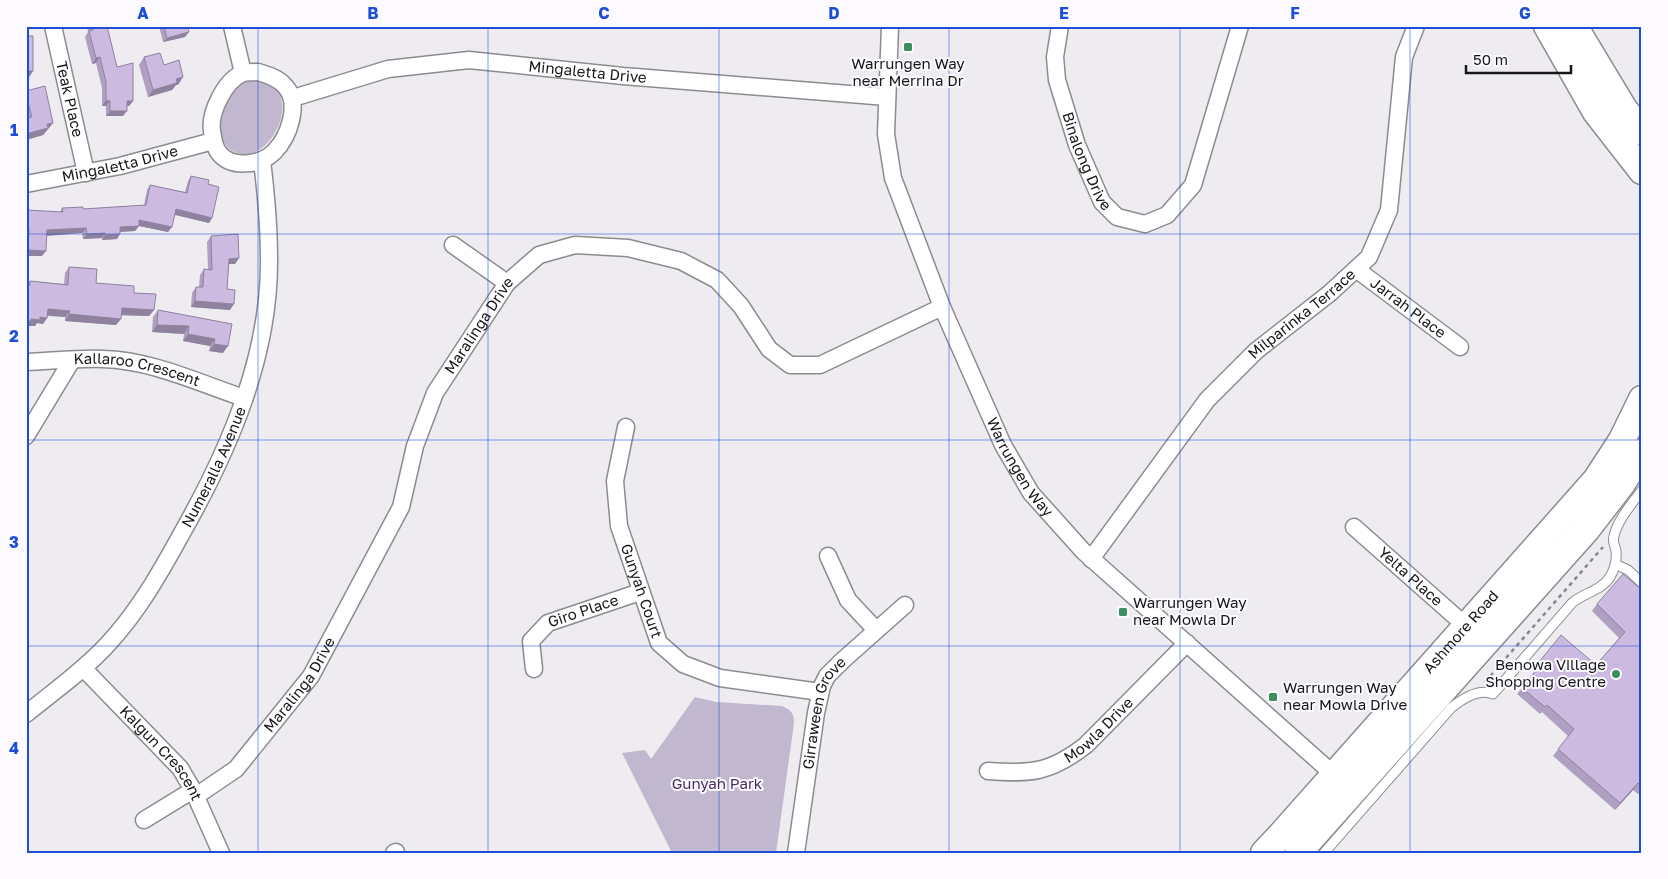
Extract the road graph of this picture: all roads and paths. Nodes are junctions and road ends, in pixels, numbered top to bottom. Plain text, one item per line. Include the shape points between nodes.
1 (53, 26) edge
2 (232, 26) edge
3 (890, 26) edge
4 (1060, 26) edge
5 (1240, 26) edge
6 (1416, 26) edge
7 (1547, 26) edge
8 (1574, 26) edge
9 (243, 73) junction
10 (887, 97) junction
11 (293, 98) junction
12 (1642, 132) edge
13 (213, 140) junction
14 (262, 161) junction
15 (1642, 172) edge
16 (86, 173) junction
17 (26, 184) edge
18 (453, 245) dead end
19 (1356, 269) junction
20 (507, 283) junction
21 (942, 307) junction
22 (1460, 347) dead end
23 (72, 360) junction
24 (26, 362) edge
25 (244, 398) junction
26 (1642, 400) edge
27 (626, 427) dead end
28 (26, 436) edge
29 (1642, 452) edge
30 (1642, 490) edge
31 (1354, 527) dead end
32 (1613, 539) junction
33 (828, 556) dead end
34 (1091, 559) junction
35 (1615, 564) junction
36 (1642, 583) edge
37 (640, 592) junction
38 (906, 605) dead end
39 (1467, 627) junction
40 (876, 630) junction
41 (1187, 643) junction
42 (84, 668) junction
43 (534, 668) dead end
44 (820, 692) junction
45 (1475, 695) junction
46 (26, 714) edge
47 (988, 771) dead end
48 (1343, 783) junction
49 (195, 793) junction
50 (144, 820) dead end
51 (221, 853) edge
52 (796, 853) edge
53 (1264, 853) edge
54 (1298, 853) edge
55 (1324, 853) edge

1 - 16 street, Teak Place
2 - 9 street
3 - 10 street, Warrungen Way
4 - 5 street, Binalong Drive via 1055,57 1057,80 1077,145 1102,202 1117,217 1145,224 1167,215 1193,185
6 - 19 street, Milparinka Terrace via 1404,56 1389,210 1369,257
7 - 15 main road via 1596,112
8 - 12 main road via 1619,101
9 - 11 street via 273,76 286,86
9 - 13 street via 228,84 220,97 211,127
10 - 11 street, Mingaletta Drive via 632,77 469,60 388,69
10 - 21 street, Warrungen Way via 886,134 893,178
11 - 14 street via 290,127 274,152
13 - 14 street via 219,153 228,160
13 - 16 street, Mingaletta Drive
14 - 25 street, Numeralla Avenue via 268,216 268,283 263,328
16 - 17 street, Mingaletta Drive
18 - 20 street
19 - 22 street, Jarrah Place
19 - 34 street, Milparinka Terrace via 1256,351 1207,400
20 - 21 street, Maralinga Drive via 539,256 575,245 628,248 681,261 717,280 741,306 769,350 790,365 820,365
20 - 49 street, Maralinga Drive via 435,393 415,446 401,506 311,676 236,769
21 - 34 street, Warrungen Way via 1003,445 1026,485
23 - 24 street, Kallaroo Crescent
23 - 25 street, Kallaroo Crescent via 136,363
23 - 28 street
25 - 42 street, Numeralla Avenue via 219,461 152,588 106,646
26 - 39 main road, Ashmore Road via 1622,440 1596,480
27 - 37 street, Gunyah Court via 615,481 619,526
29 - 48 main road, Ashmore Road via 1587,529
30 - 32 lane
31 - 39 street, Yelta Place
32 - 35 lane
32 - 45 path
33 - 40 street via 848,600
34 - 41 street, Warrungen Way
35 - 36 lane
35 - 45 lane via 1604,584 1572,604 1493,694
37 - 43 street, Giro Place via 548,623 530,642
37 - 44 street, Gunyah Court via 658,643 683,664 720,678
38 - 40 street, Girraween Grove
39 - 48 main road, Ashmore Road
40 - 44 street, Girraween Grove via 833,669
41 - 47 street, Mowla Drive via 1086,745 1068,759 1033,772
41 - 48 street, Warrungen Way
42 - 46 street, Numeralla Avenue
42 - 49 street, Kalgun Crescent via 180,768
44 - 52 street, Girraween Grove
45 - 55 lane via 1451,708
48 - 53 main road, Ashmore Road
48 - 54 main road, Ashmore Road
49 - 50 street, Maralinga Drive
49 - 51 street, Kalgun Crescent

